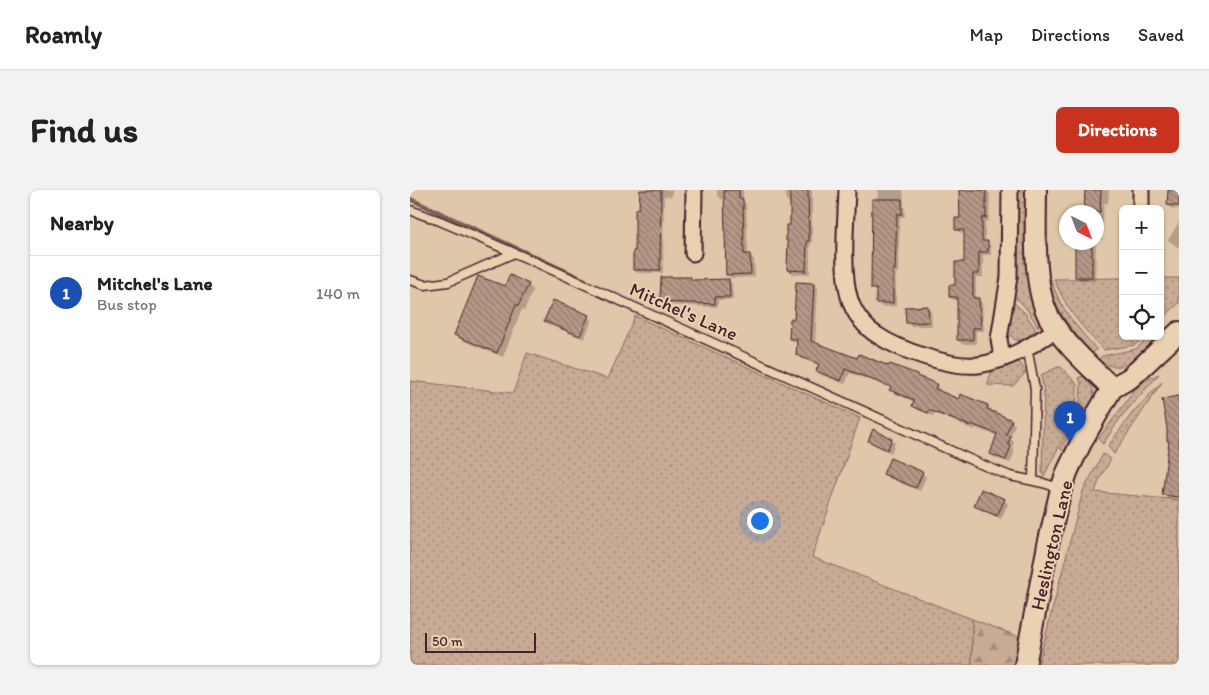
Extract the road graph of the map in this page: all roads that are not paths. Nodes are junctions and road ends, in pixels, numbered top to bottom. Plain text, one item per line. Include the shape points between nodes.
1 (694, 190) edge
2 (847, 190) edge
3 (1010, 190) edge
4 (1036, 190) edge
5 (1141, 190) edge
6 (1141, 205) edge
7 (410, 210) edge
8 (514, 253) junction
9 (693, 253) dead end
10 (410, 280) edge
11 (1056, 329) junction
12 (1179, 332) edge
13 (1027, 347) junction
14 (1002, 358) junction
15 (1112, 388) junction
16 (1033, 480) junction
17 (1061, 489) junction
18 (1025, 665) edge

1 - 9 street
2 - 14 street via 846,284 850,300 866,326 894,345 943,361 976,365
3 - 14 street via 1010,277 1000,339
4 - 11 street via 1038,272 1043,301
5 - 6 street
7 - 8 lane, Mitchel's Lane
8 - 10 lane via 448,282 425,285
8 - 16 lane, Mitchel's Lane via 978,463 1010,476
11 - 13 street
11 - 15 street
12 - 15 street via 1130,378
13 - 14 street
13 - 16 lane via 1035,389
15 - 17 street, Heslington Lane
16 - 17 lane, Mitchel's Lane
17 - 18 street, Heslington Lane

